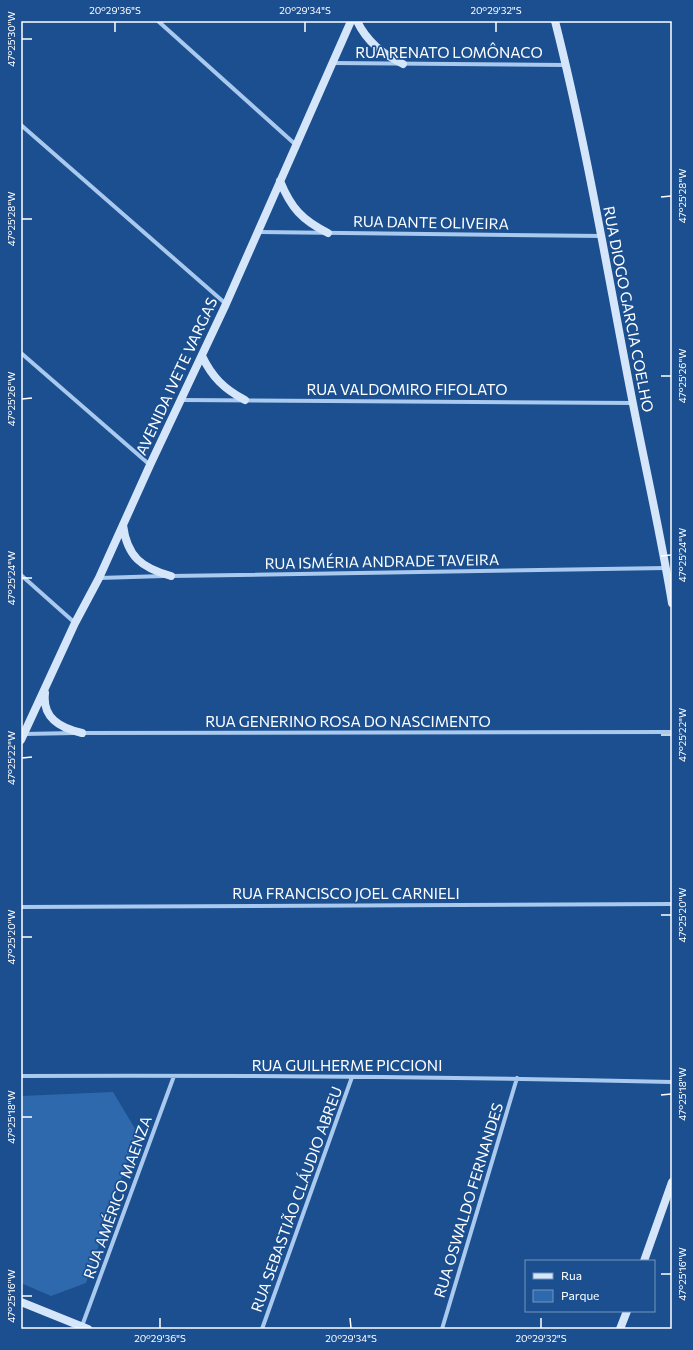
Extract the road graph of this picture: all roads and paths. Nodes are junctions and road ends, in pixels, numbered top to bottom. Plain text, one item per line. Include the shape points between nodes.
1 (158, 21) edge
2 (351, 21) edge
3 (357, 21) edge
4 (554, 21) edge
5 (332, 63) junction
6 (403, 64) junction
7 (566, 65) junction
8 (21, 125) edge
9 (296, 145) junction
10 (280, 181) junction
11 (259, 232) junction
12 (328, 233) junction
13 (602, 236) junction
14 (226, 304) junction
15 (21, 353) edge
16 (202, 356) junction
17 (182, 400) junction
18 (245, 400) junction
19 (633, 403) junction
20 (150, 465) junction
21 (123, 525) junction
22 (666, 568) junction
23 (21, 575) edge
24 (171, 576) junction
25 (99, 578) junction
26 (672, 603) edge
27 (75, 623) junction
28 (46, 687) junction
29 (672, 732) edge
30 (82, 733) junction
31 (23, 737) edge
32 (672, 904) edge
33 (21, 907) edge
34 (21, 1076) edge
35 (174, 1076) junction
36 (352, 1077) junction
37 (517, 1078) junction
38 (672, 1082) edge
39 (672, 1182) edge
40 (644, 1260) edge
41 (21, 1302) edge
42 (627, 1312) edge
43 (85, 1328) edge
44 (262, 1329) edge
45 (442, 1329) edge
46 (620, 1329) edge

1 - 9 street
2 - 5 street, AVENIDA IVETE VARGAS
3 - 6 street via 373,44 387,56
4 - 7 street, RUA DIOGO GARCIA COELHO
5 - 6 street, RUA RENATO LOMÔNACO
5 - 9 street, AVENIDA IVETE VARGAS
6 - 7 street, RUA RENATO LOMÔNACO
7 - 13 street, RUA DIOGO GARCIA COELHO
8 - 14 street
9 - 10 street, AVENIDA IVETE VARGAS
10 - 11 street, AVENIDA IVETE VARGAS
10 - 12 street via 297,213
11 - 12 street, RUA DANTE OLIVEIRA
11 - 14 street, AVENIDA IVETE VARGAS
12 - 13 street, RUA DANTE OLIVEIRA
13 - 19 street, RUA DIOGO GARCIA COELHO
14 - 16 street, AVENIDA IVETE VARGAS
15 - 20 street
16 - 17 street, AVENIDA IVETE VARGAS
16 - 18 street via 218,383
17 - 18 street, RUA VALDOMIRO FIFOLATO
17 - 20 street, AVENIDA IVETE VARGAS
18 - 19 street, RUA VALDOMIRO FIFOLATO
19 - 22 street, RUA DIOGO GARCIA COELHO
20 - 21 street, AVENIDA IVETE VARGAS
21 - 24 street via 127,544 138,560 153,571
21 - 25 street, AVENIDA IVETE VARGAS
22 - 24 street, RUA ISMÉRIA ANDRADE TAVEIRA
22 - 26 street, RUA DIOGO GARCIA COELHO
23 - 27 street
24 - 25 street, RUA ISMÉRIA ANDRADE TAVEIRA
25 - 27 street, AVENIDA IVETE VARGAS
27 - 28 street, AVENIDA IVETE VARGAS
28 - 30 street via 45,704 52,719 65,730
28 - 31 street, AVENIDA IVETE VARGAS
29 - 30 street, RUA GENERINO ROSA DO NASCIMENTO
30 - 31 street, RUA GENERINO ROSA DO NASCIMENTO
32 - 33 street, RUA FRANCISCO JOEL CARNIELI
34 - 35 street, RUA GUILHERME PICCIONI
35 - 36 street, RUA GUILHERME PICCIONI
35 - 43 street, RUA AMÉRICO MAENZA
36 - 37 street, RUA GUILHERME PICCIONI
36 - 44 street, RUA SEBASTIÃO CLÁUDIO ABREU
37 - 38 street, RUA GUILHERME PICCIONI
37 - 45 street, RUA OSWALDO FERNANDES
39 - 40 street
41 - 43 street
42 - 46 street

